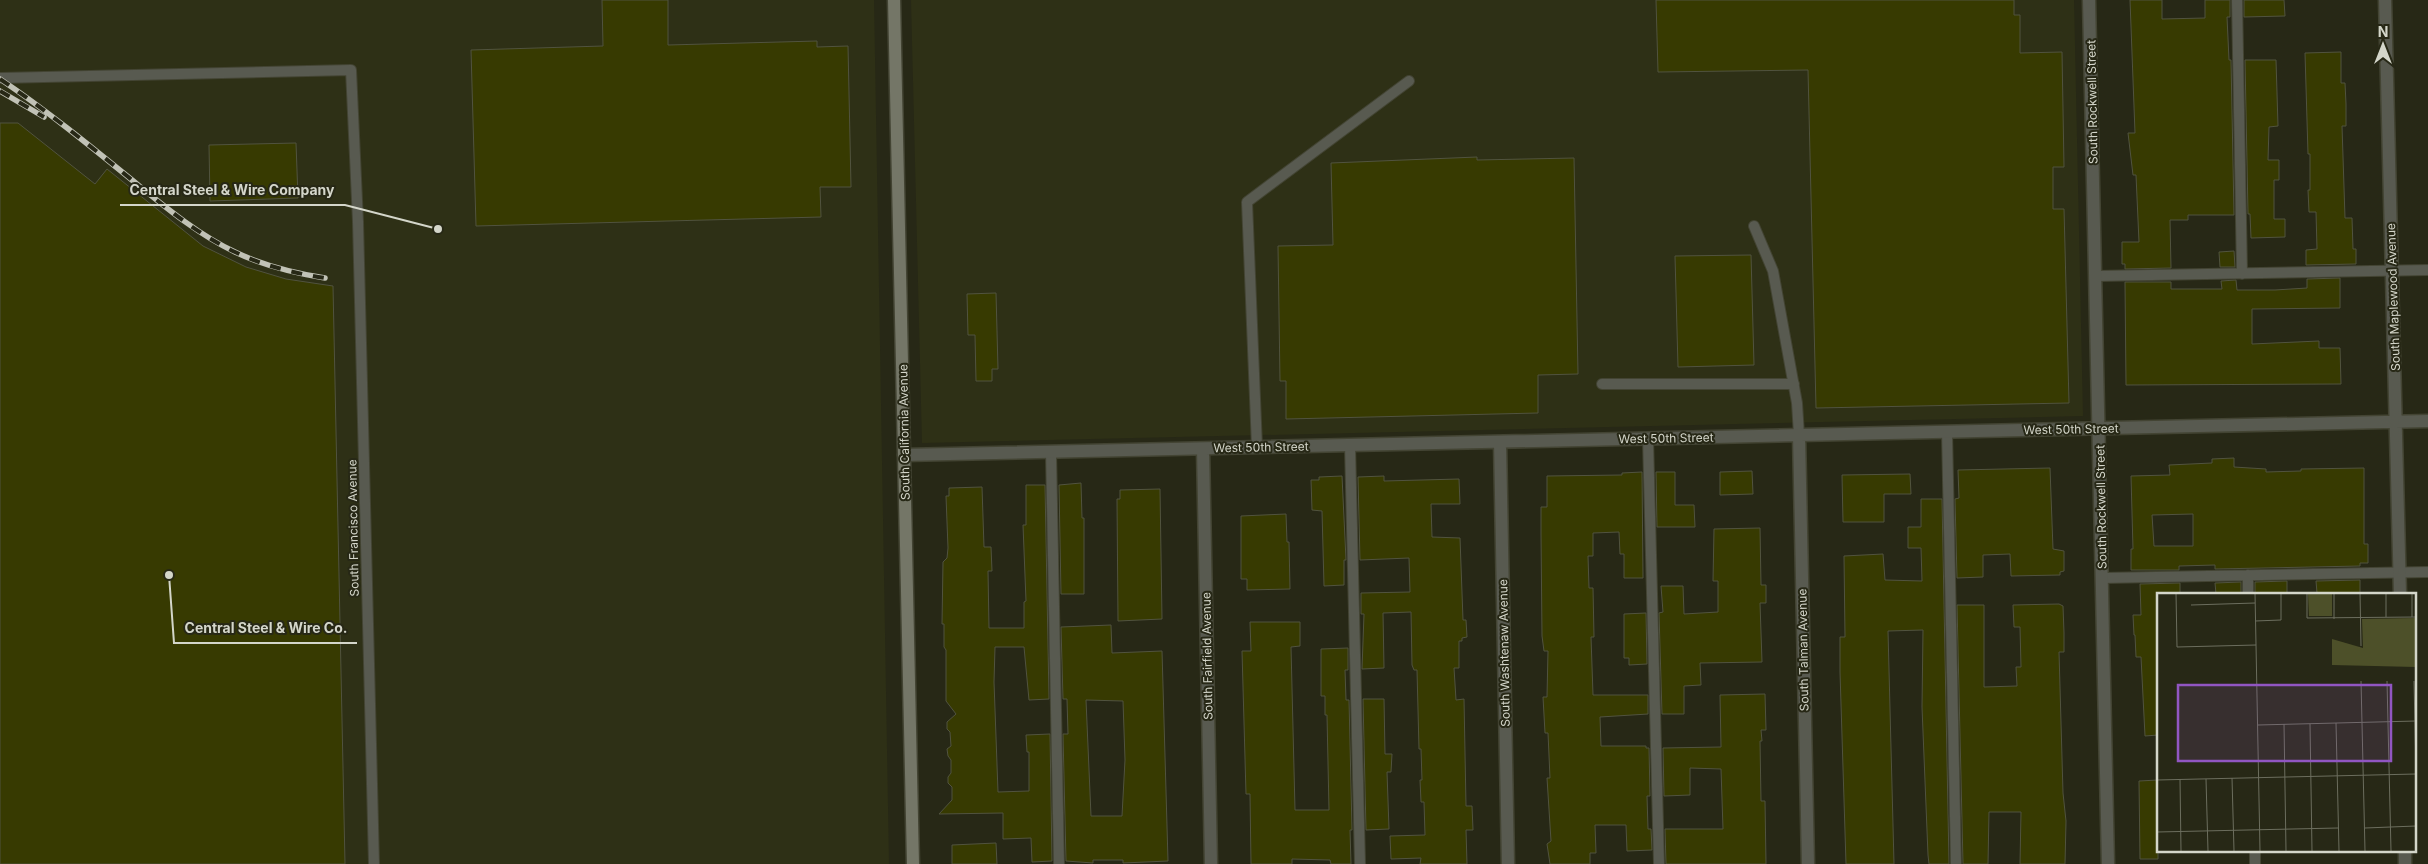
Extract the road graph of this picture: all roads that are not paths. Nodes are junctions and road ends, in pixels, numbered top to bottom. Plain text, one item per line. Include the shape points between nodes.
1 (894, 0) edge
2 (2089, 0) edge
3 (2237, 0) edge
4 (2385, 0) edge
5 (0, 78) edge
6 (1409, 81) dead end
7 (1754, 226) dead end
8 (2428, 270) edge
9 (2393, 271) junction
10 (2242, 274) junction
11 (2096, 276) junction
12 (1602, 384) dead end
13 (1794, 384) junction
14 (2428, 421) edge
15 (2397, 422) junction
16 (2099, 428) junction
17 (1947, 432) junction
18 (1799, 435) junction
19 (1648, 439) junction
20 (1500, 442) junction
21 (1350, 445) junction
22 (1257, 447) junction
23 (1203, 449) junction
24 (1051, 452) junction
25 (904, 455) junction
26 (2428, 572) edge
27 (2400, 573) junction
28 (2248, 575) junction
29 (2102, 578) junction
30 (2248, 593) edge
31 (2400, 593) edge
32 (374, 864) edge
33 (913, 864) edge
34 (1060, 864) edge
35 (1211, 864) edge
36 (1360, 864) edge
37 (1508, 864) edge
38 (1659, 864) edge
39 (1808, 864) edge
40 (1956, 864) edge
41 (2108, 864) edge

1 - 25 street, South California Avenue
2 - 11 street, South Rockwell Street
3 - 10 lane
4 - 9 street, South Maplewood Avenue
5 - 32 lane, South Francisco Avenue via 351,70 358,222
6 - 22 lane via 1247,202
7 - 13 lane via 1773,271
8 - 9 lane
9 - 10 lane
9 - 15 street, South Maplewood Avenue
10 - 11 lane
11 - 16 street, South Rockwell Street
12 - 13 lane
13 - 18 lane
14 - 15 street, West 50th Street
15 - 16 street, West 50th Street
15 - 27 street, South Maplewood Avenue
16 - 17 street, West 50th Street
16 - 29 street, South Rockwell Street
17 - 18 street, West 50th Street
17 - 40 lane
18 - 19 street, West 50th Street
18 - 39 street, South Talman Avenue
19 - 20 street, West 50th Street
19 - 38 lane
20 - 21 street, West 50th Street
20 - 37 street, South Washtenaw Avenue
21 - 22 street, West 50th Street
21 - 36 lane
22 - 23 street, West 50th Street
23 - 24 street, West 50th Street
23 - 35 street, South Fairfield Avenue
24 - 25 street, West 50th Street
24 - 34 lane
25 - 33 street, South California Avenue
26 - 27 lane
27 - 28 lane
27 - 31 street, South Maplewood Avenue
28 - 29 lane
28 - 30 lane
29 - 41 street, South Rockwell Street

